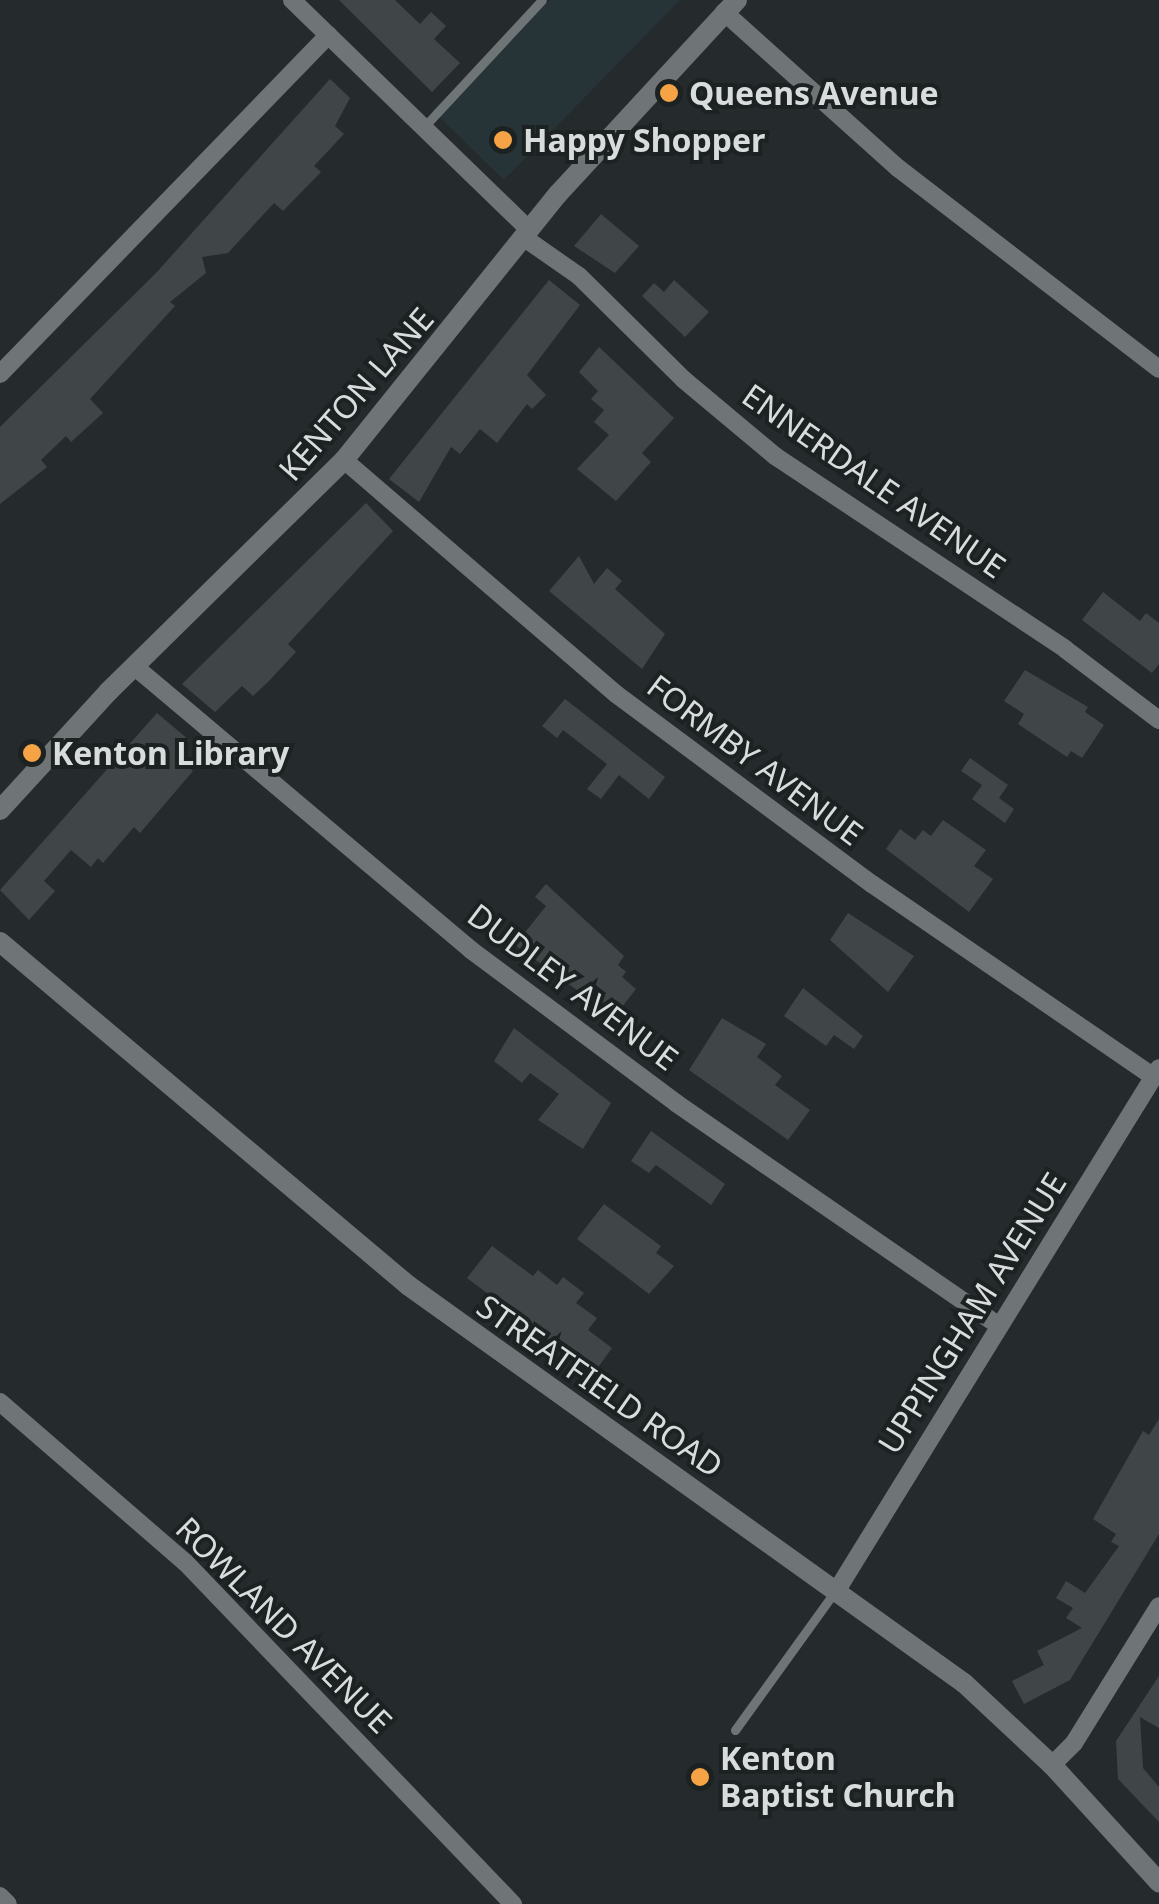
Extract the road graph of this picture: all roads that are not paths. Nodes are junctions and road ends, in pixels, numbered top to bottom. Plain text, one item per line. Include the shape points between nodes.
1 (292, 0) edge
2 (542, 0) edge
3 (730, 6) edge
4 (328, 35) junction
5 (422, 129) junction
6 (526, 234) junction
7 (1159, 368) edge
8 (0, 374) edge
9 (344, 460) junction
10 (134, 666) junction
11 (1159, 720) edge
12 (0, 810) edge
13 (0, 942) edge
14 (1156, 1073) edge
15 (999, 1326) junction
16 (0, 1402) edge
17 (837, 1590) junction
18 (1159, 1606) edge
19 (735, 1730) dead end
20 (1052, 1765) junction
21 (1159, 1882) edge
22 (0, 1896) edge
23 (8, 1904) edge
24 (513, 1904) edge

1 - 4 street, ENNERDALE AVENUE
2 - 5 lane
3 - 6 street, KENTON LANE
3 - 7 street via 898,168
4 - 5 street, ENNERDALE AVENUE
4 - 8 street
5 - 6 street, ENNERDALE AVENUE
6 - 9 street, KENTON LANE
6 - 11 street, ENNERDALE AVENUE via 775,456 1065,649
9 - 10 street, KENTON LANE
9 - 14 street, FORMBY AVENUE via 616,694 872,884
10 - 12 street, KENTON LANE
10 - 15 street, DUDLEY AVENUE via 471,950 676,1103
13 - 17 street, STREATFIELD ROAD via 409,1286
14 - 15 street, UPPINGHAM AVENUE
15 - 17 street, UPPINGHAM AVENUE
16 - 24 street, ROWLAND AVENUE via 185,1562
17 - 19 lane
17 - 20 street, STREATFIELD ROAD via 964,1683
18 - 20 street via 1074,1743
20 - 21 street, STREATFIELD ROAD
22 - 23 street

